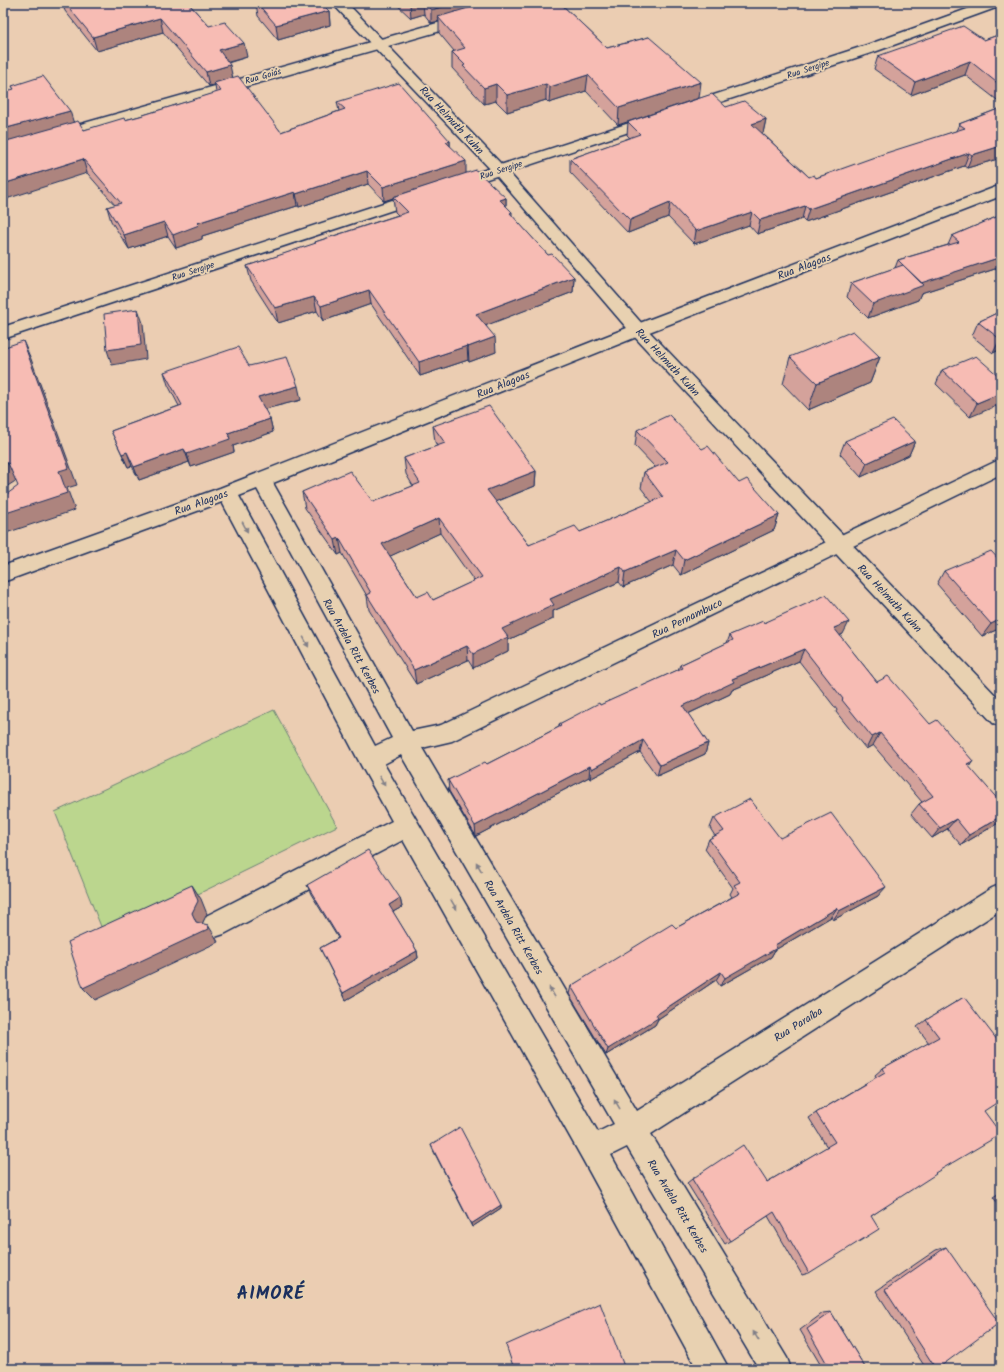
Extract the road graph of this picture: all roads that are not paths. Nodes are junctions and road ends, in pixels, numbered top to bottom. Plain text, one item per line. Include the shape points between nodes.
1 (338, 3) edge
2 (523, 3) edge
3 (997, 3) edge
4 (379, 43) junction
5 (3, 151) edge
6 (499, 170) junction
7 (1001, 190) edge
8 (638, 330) junction
9 (3, 333) edge
10 (1001, 466) edge
11 (261, 479) junction
12 (227, 493) junction
13 (839, 544) junction
14 (3, 574) edge
15 (1001, 716) edge
16 (405, 742) junction
17 (370, 760) junction
18 (408, 825) junction
19 (1001, 896) edge
20 (215, 925) dead end
21 (632, 1130) junction
22 (593, 1150) junction
23 (714, 1369) edge
24 (776, 1369) edge

1 - 4 street, Rua Helmuth Kuhn
2 - 4 street, Rua Goiás
3 - 6 street, Rua Sergipe via 872,48
4 - 5 street, Rua Goiás
4 - 6 street, Rua Helmuth Kuhn
6 - 8 street, Rua Helmuth Kuhn
6 - 9 street, Rua Sergipe
7 - 8 street, Rua Alagoas
8 - 11 street, Rua Alagoas
8 - 13 street, Rua Helmuth Kuhn
10 - 13 street, Rua Pernambuco
11 - 12 street, Rua Alagoas
11 - 16 street, Rua Ardela Ritt Kerbes
12 - 14 street, Rua Alagoas
12 -> 17 street
13 - 15 street, Rua Helmuth Kuhn
13 - 16 street, Rua Pernambuco via 444,734
16 - 17 street, Rua Pernambuco
21 -> 16 street, Rua Ardela Ritt Kerbes
17 -> 18 street
18 - 20 street
18 -> 22 street
19 - 21 street, Rua Paraíba
21 - 22 street, Rua Paraíba
24 -> 21 street, Rua Ardela Ritt Kerbes
22 - 23 street

